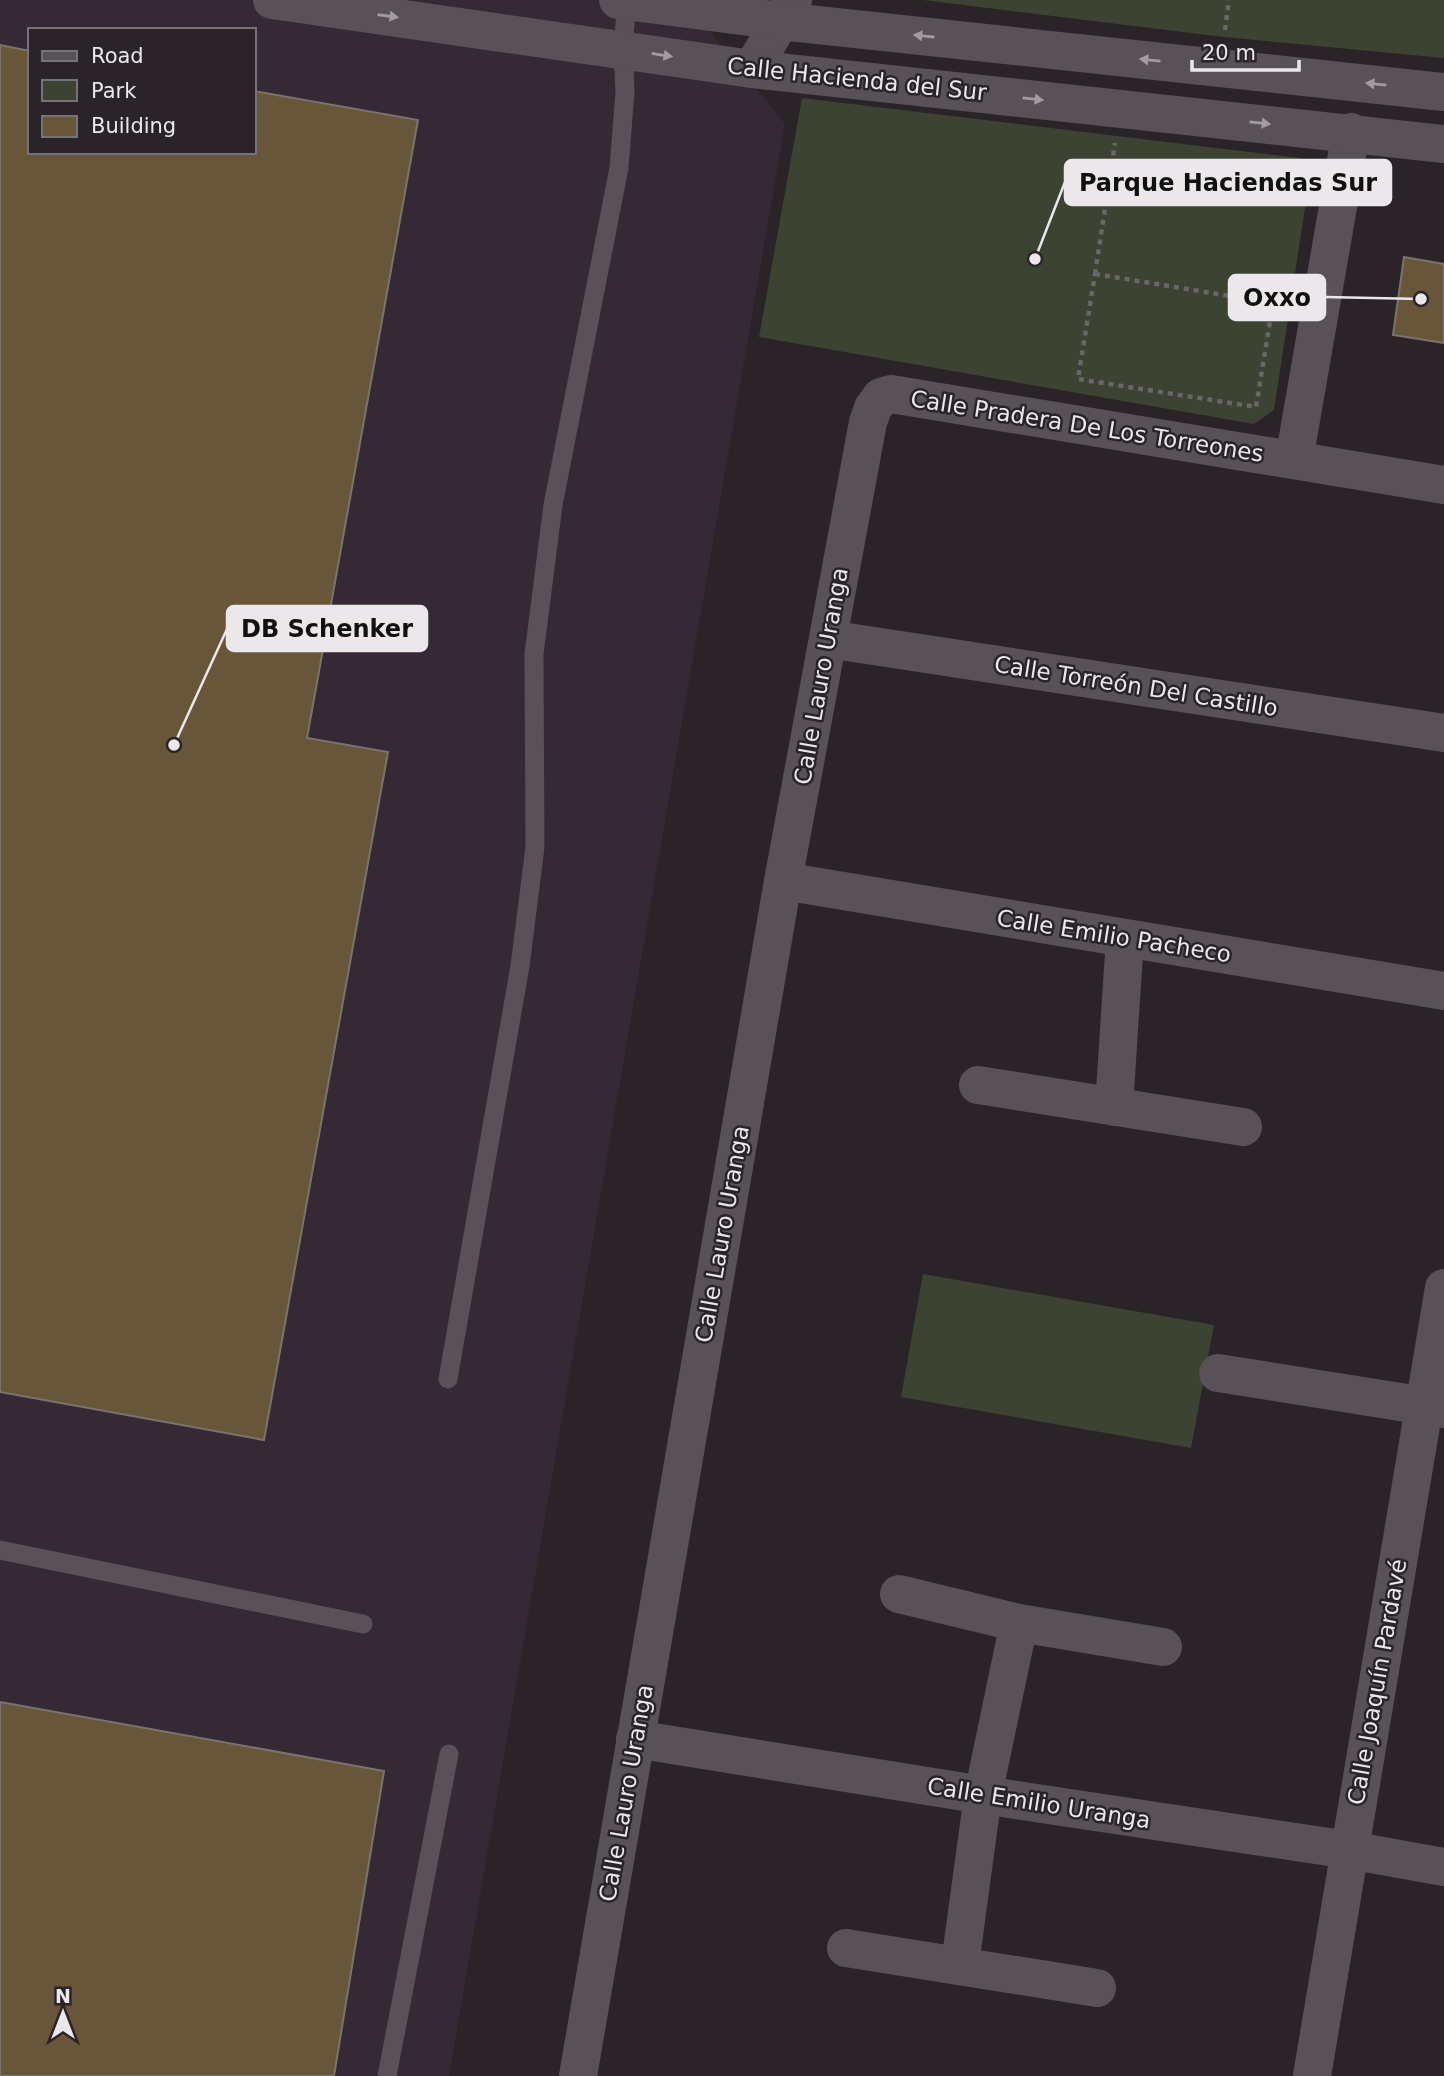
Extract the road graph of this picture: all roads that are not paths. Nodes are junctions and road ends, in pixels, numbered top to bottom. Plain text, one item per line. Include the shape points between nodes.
1 (272, 0) edge
2 (624, 0) edge
3 (786, 10) edge
4 (622, 49) junction
5 (751, 69) junction
6 (1444, 92) edge
7 (1351, 132) junction
8 (1444, 144) edge
9 (881, 397) joint
10 (1294, 460) junction
11 (1444, 485) edge
12 (828, 639) junction
13 (1444, 733) edge
14 (783, 881) junction
15 (1125, 938) junction
16 (1444, 991) edge
17 (978, 1085) dead end
18 (1114, 1107) junction
19 (1243, 1127) dead end
20 (1444, 1288) edge
21 (1218, 1373) dead end
22 (448, 1379) dead end
23 (1434, 1407) edge
24 (0, 1550) edge
25 (899, 1594) dead end
26 (1019, 1623) junction
27 (363, 1624) dead end
28 (1163, 1647) dead end
29 (635, 1739) junction
30 (449, 1754) dead end
31 (983, 1795) junction
32 (1349, 1850) junction
33 (1444, 1867) edge
34 (846, 1948) dead end
35 (960, 1965) junction
36 (1097, 1988) dead end
37 (387, 2076) edge
38 (578, 2076) edge
39 (1312, 2076) edge

1 -> 4 street, Calle Hacienda del Sur
2 - 3 street
2 - 4 lane
3 - 5 street
6 -> 3 street
4 -> 5 street, Calle Hacienda del Sur
4 - 22 lane via 625,92 619,169 553,505 534,653 535,847 520,966
5 -> 7 street, Calle Hacienda del Sur
7 - 8 street, Calle Hacienda del Sur
7 - 10 street, Calle Pradera De Los Torreones
9 - 10 street, Calle Pradera De Los Torreones via 891,394
9 - 12 street, Calle Lauro Uranga via 868,422
10 - 11 street, Calle Pradera De Los Torreones
12 - 13 street, Calle Torreón Del Castillo
12 - 14 street, Calle Lauro Uranga
14 - 15 street, Calle Emilio Pacheco
14 - 29 street, Calle Lauro Uranga
15 - 16 street, Calle Emilio Pacheco
15 - 18 street
17 - 18 street
18 - 19 street
20 - 23 street, Calle Joaquín Pardavé
21 - 23 street
23 - 32 street, Calle Joaquín Pardavé
24 - 27 lane
25 - 26 street
26 - 28 street
26 - 31 street
29 - 31 street, Calle Emilio Uranga
29 - 38 street, Calle Lauro Uranga
30 - 37 lane
31 - 32 street, Calle Emilio Uranga
31 - 35 street
32 - 33 street, Calle Emilio Uranga
32 - 39 street, Calle Joaquín Pardavé
34 - 35 street
35 - 36 street

